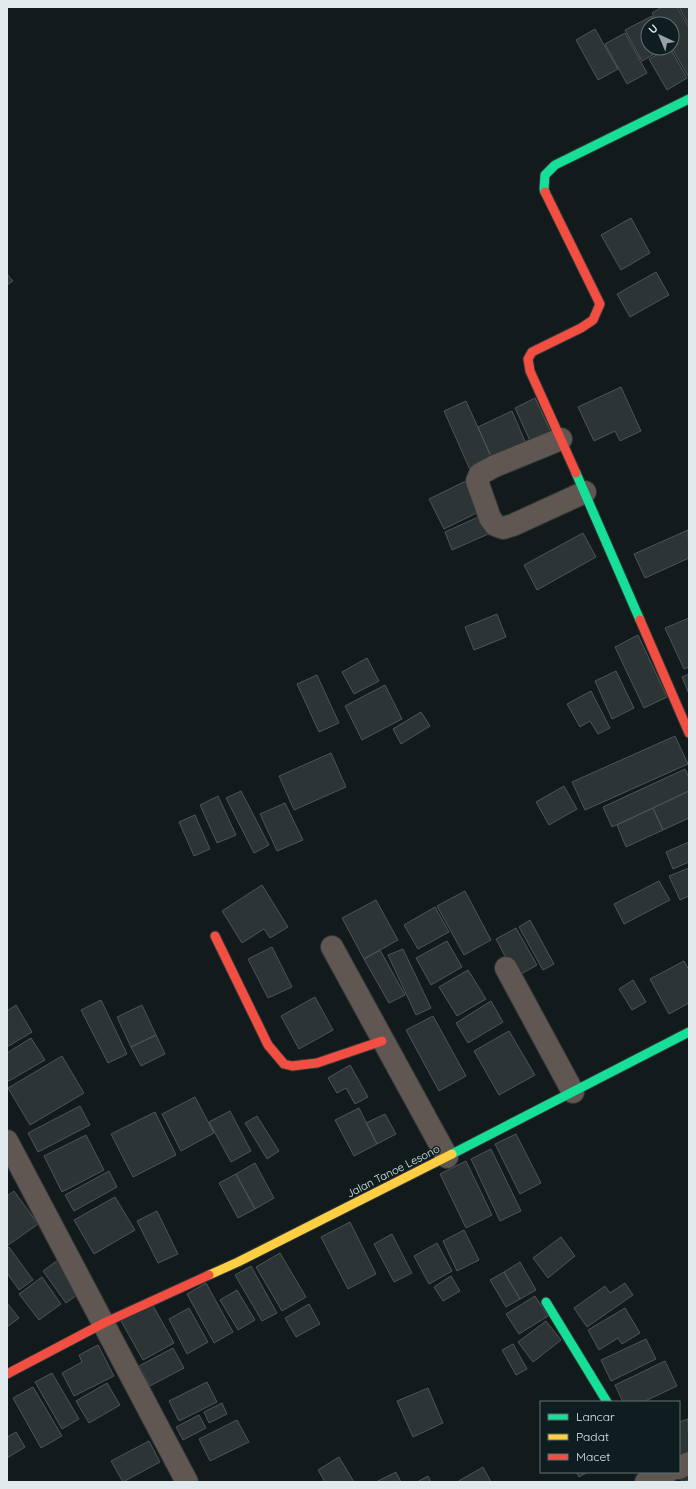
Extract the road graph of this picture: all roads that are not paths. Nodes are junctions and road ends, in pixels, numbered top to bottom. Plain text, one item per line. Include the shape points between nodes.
1 (689, 99) edge
2 (561, 439) junction
3 (585, 492) junction
4 (689, 733) edge
5 (215, 936) dead end
6 (332, 947) dead end
7 (506, 968) dead end
8 (689, 1032) edge
9 (382, 1041) junction
10 (573, 1092) junction
11 (7, 1141) edge
12 (447, 1157) junction
13 (546, 1302) dead end
14 (104, 1323) junction
15 (7, 1374) edge
16 (606, 1401) edge
17 (689, 1463) edge
18 (680, 1468) edge
19 (187, 1482) edge

1 - 2 street via 555,165 545,174 544,189 600,304 593,320 532,352 528,359 530,372
2 - 3 street
2 - 3 street via 480,474 477,481 490,518 503,528
3 - 4 street
5 - 9 street via 268,1044 284,1064 294,1066 322,1062
6 - 9 street
7 - 10 street
8 - 10 street, Jalan Tanoe Lesono
9 - 12 street
10 - 12 street, Jalan Tanoe Lesono
11 - 14 street
12 - 14 street, Jalan Tanoe Lesono via 238,1262
13 - 16 street
14 - 15 street, Jalan Tanoe Lesono
14 - 19 street
17 - 18 street

